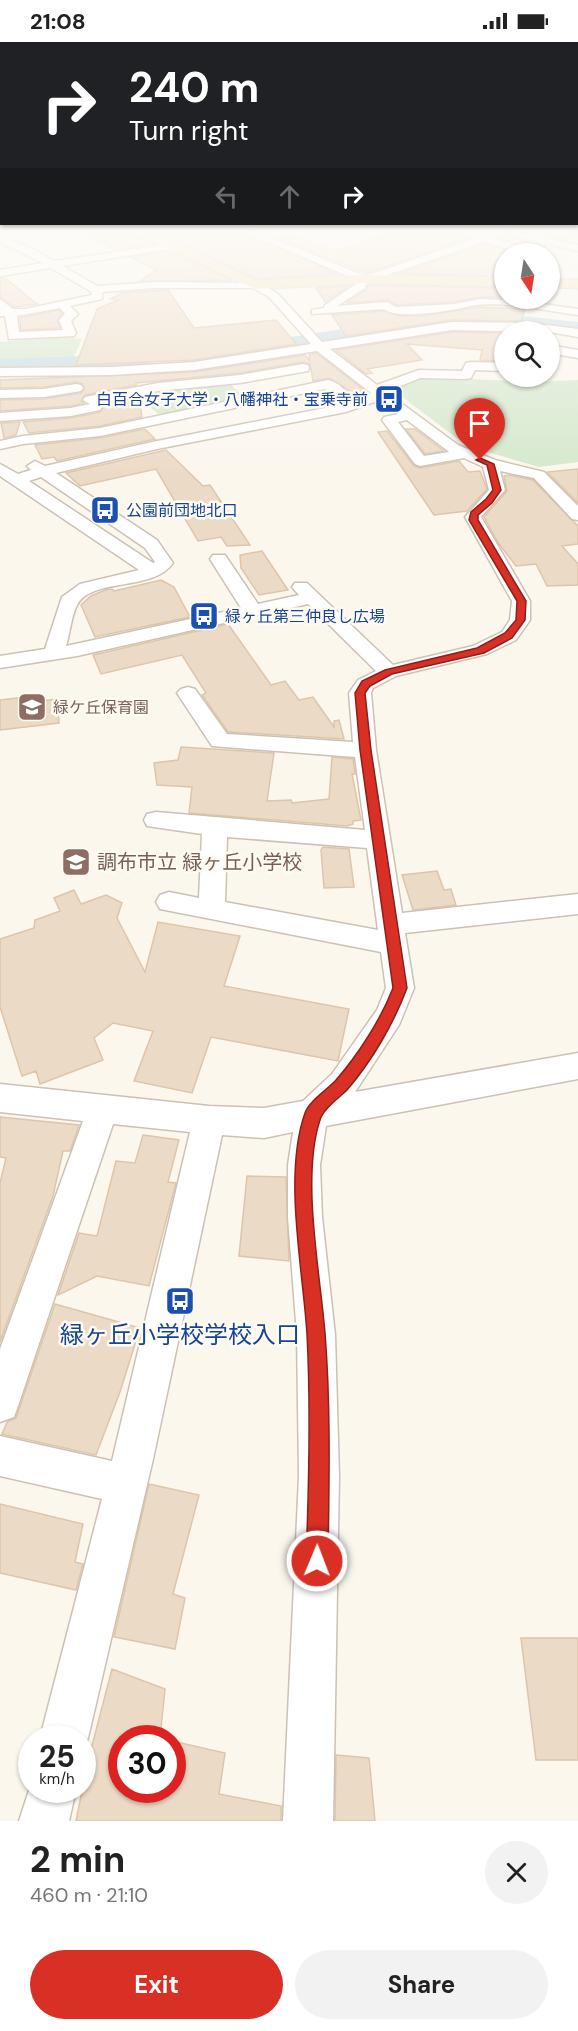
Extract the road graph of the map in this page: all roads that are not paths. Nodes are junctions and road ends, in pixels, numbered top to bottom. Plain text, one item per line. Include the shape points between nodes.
1 (7, 315) edge
2 (71, 315) edge
3 (290, 315) edge
4 (304, 315) edge
5 (555, 315) edge
6 (293, 318) junction
7 (532, 318) edge
8 (578, 323) edge
9 (578, 333) edge
10 (316, 343) junction
11 (560, 351) edge
12 (578, 354) edge
13 (237, 360) junction
14 (494, 365) edge
15 (314, 366) dead end
16 (83, 367) junction
17 (0, 372) edge
18 (240, 379) junction
19 (76, 388) junction
20 (0, 394) edge
21 (379, 394) junction
22 (255, 398) junction
23 (353, 401) junction
24 (92, 404) junction
25 (410, 415) junction
26 (0, 417) edge
27 (126, 427) junction
28 (0, 445) edge
29 (157, 445) junction
30 (464, 454) junction
31 (490, 464) junction
32 (44, 471) junction
33 (6, 474) edge
34 (578, 515) edge
35 (219, 559) dead end
36 (154, 572) junction
37 (253, 612) junction
38 (54, 653) junction
39 (0, 662) edge
40 (388, 672) junction
41 (188, 693) dead end
42 (366, 750) junction
43 (156, 820) dead end
44 (215, 827) junction
45 (379, 840) junction
46 (169, 902) dead end
47 (578, 904) edge
48 (212, 910) junction
49 (393, 934) junction
50 (578, 1066) edge
51 (0, 1098) edge
52 (103, 1108) junction
53 (312, 1114) junction
54 (209, 1120) junction
55 (0, 1403) edge
56 (0, 1456) edge
57 (125, 1484) junction
58 (67, 1725) edge
59 (49, 1803) edge
60 (44, 1821) edge
61 (308, 1821) edge

1 - 2 street via 13,336 70,333 65,320
3 - 6 street
4 - 6 street
5 - 7 street
6 - 10 street
7 - 8 street
7 - 9 street
7 - 10 street via 469,331 417,330
10 - 13 street
10 - 21 street
11 - 12 street
13 - 16 street via 152,369
13 - 18 street via 243,369
14 - 21 street via 467,360 466,375 419,374 380,388
15 - 18 street
16 - 17 street
16 - 19 street via 74,382
18 - 22 street via 240,385
18 - 24 street via 158,387
19 - 20 street
19 - 24 street
21 - 23 street
21 - 25 street
22 - 23 street via 328,384
22 - 27 street
23 - 29 street via 345,408
24 - 26 street via 71,412
24 - 27 street
25 - 30 street
25 - 30 street via 389,420 420,460
27 - 28 street
27 - 29 street
28 - 32 street
29 - 32 street
30 - 31 street
31 - 34 street via 539,475
31 - 40 street via 497,490 473,517 521,601 520,620 509,636 480,650
32 - 33 street
32 - 36 street via 151,544 164,563
33 - 36 street
35 - 37 street
36 - 38 street via 86,588 69,601
37 - 38 street
37 - 40 street via 305,592
38 - 39 street
40 - 42 street via 365,684 360,693
41 - 42 street via 220,741
42 - 45 street
43 - 44 street
44 - 45 street
44 - 48 street
45 - 49 street
46 - 48 street
47 - 49 street
48 - 49 street
49 - 53 street via 400,988 389,1016 343,1084
50 - 53 street
51 - 52 street
52 - 54 street
52 - 55 street
53 - 54 street via 264,1124
53 - 61 street via 304,1186 316,1335 319,1476
54 - 57 street
56 - 57 street
57 - 58 street
59 - 60 street

